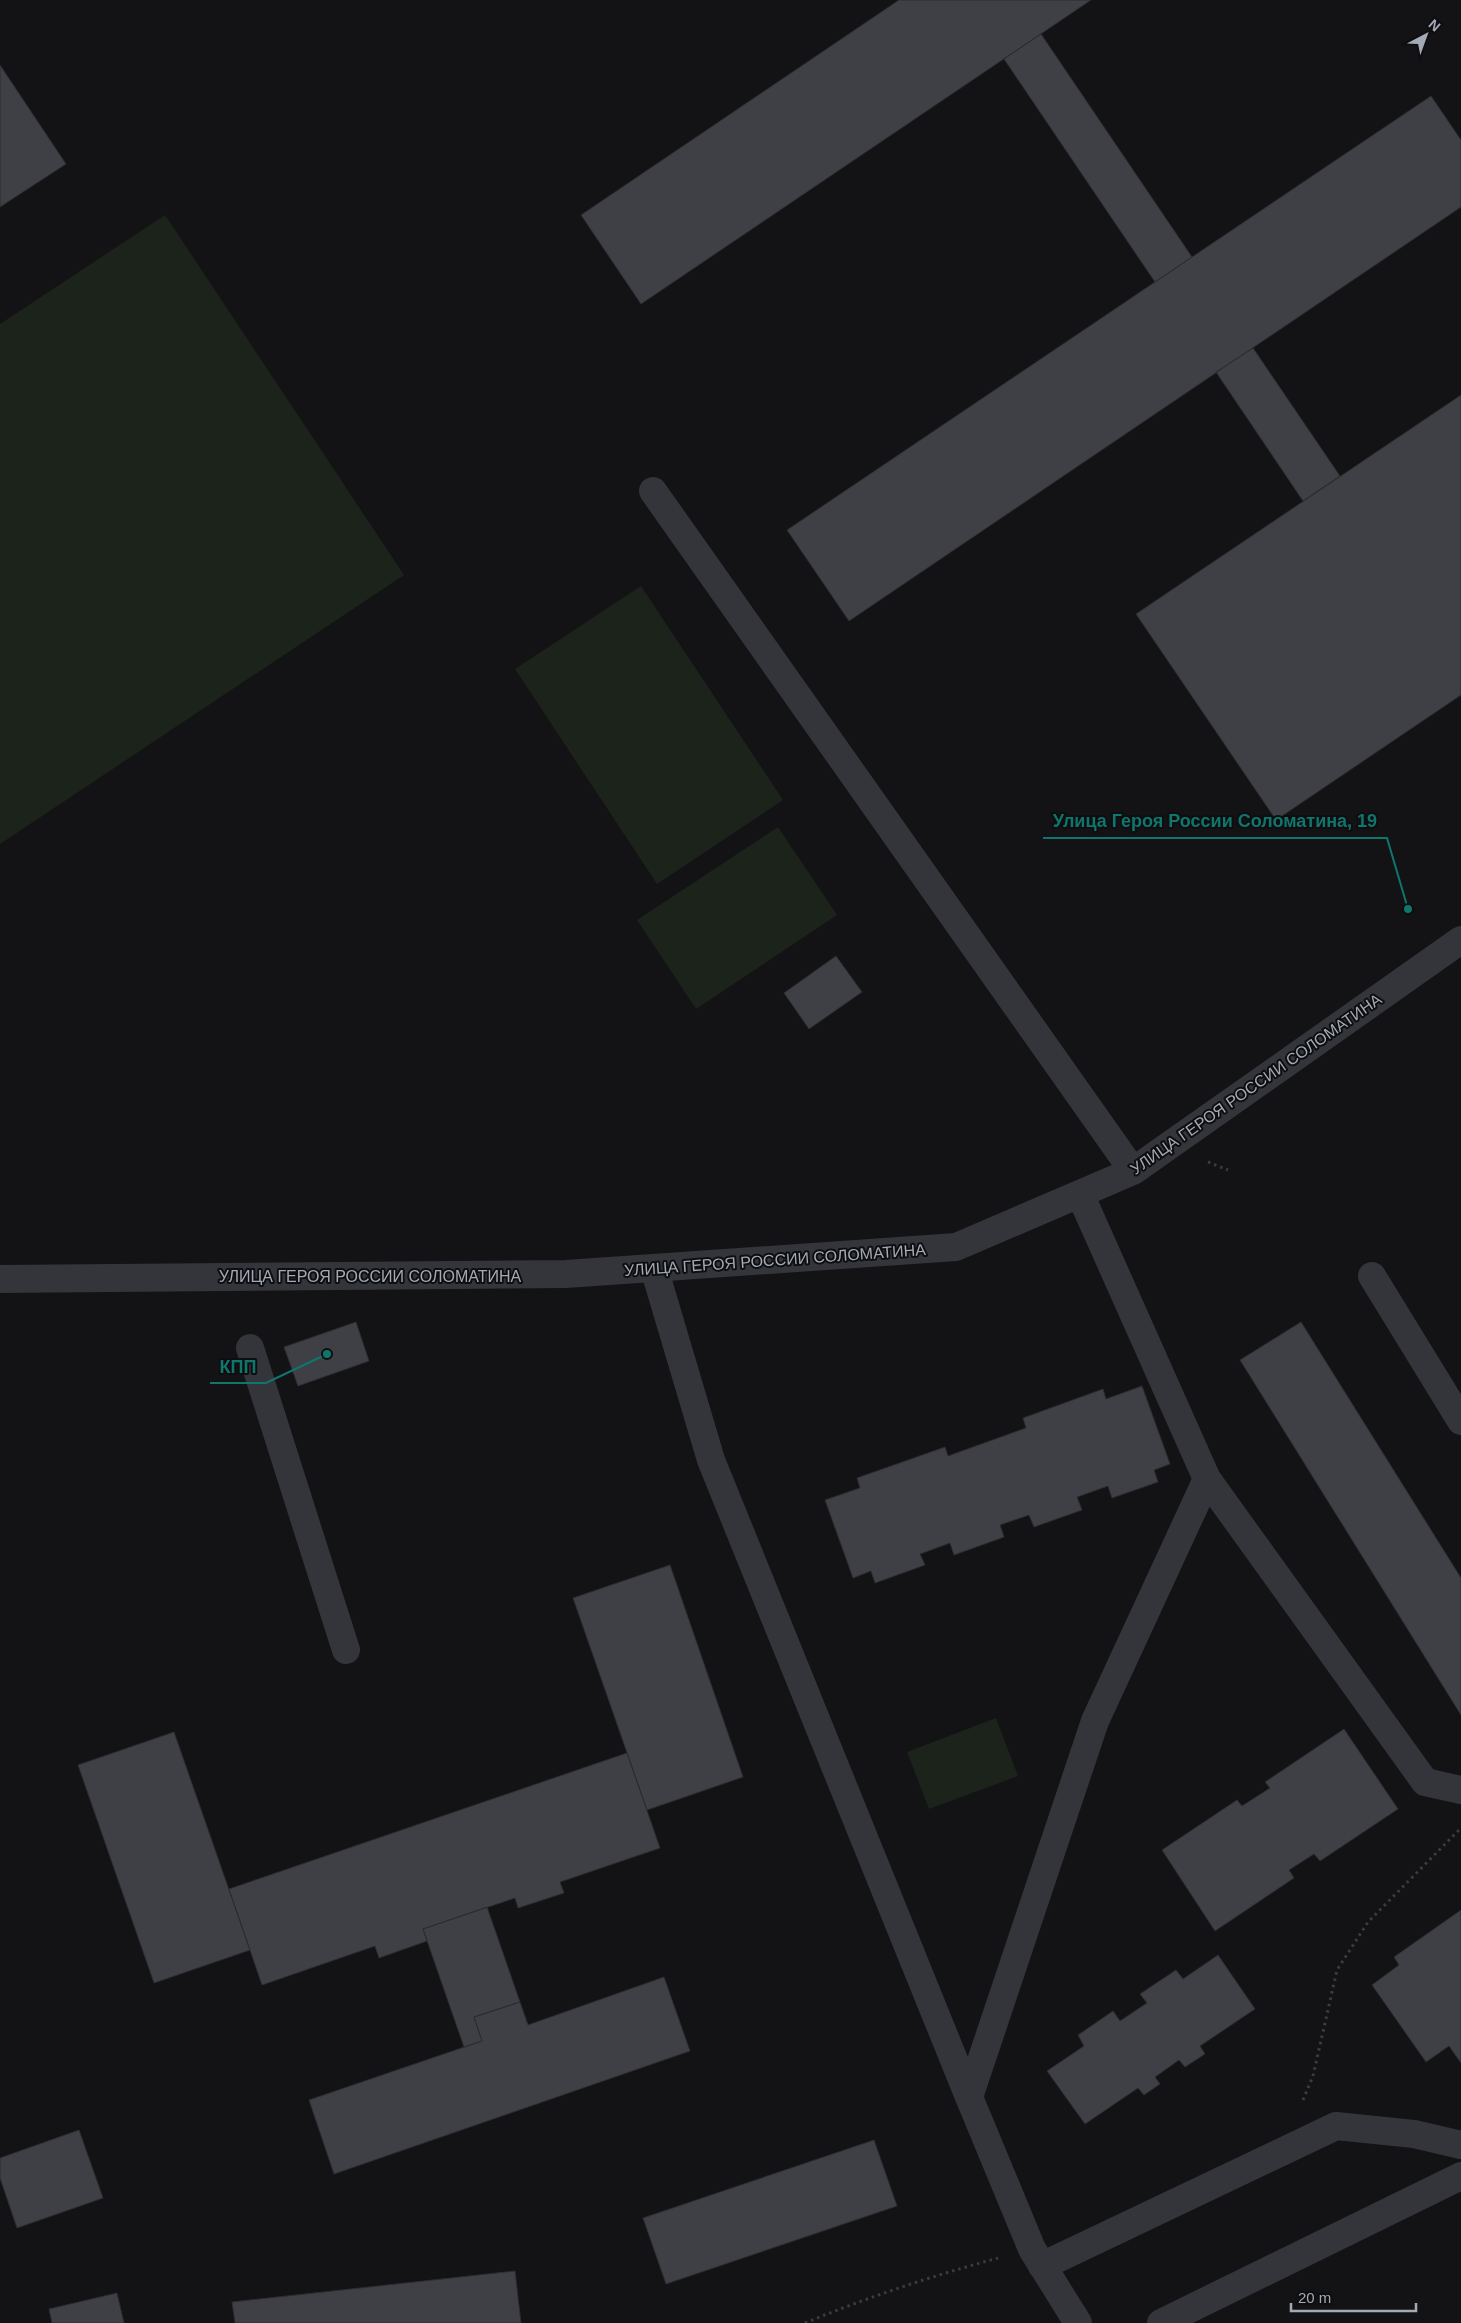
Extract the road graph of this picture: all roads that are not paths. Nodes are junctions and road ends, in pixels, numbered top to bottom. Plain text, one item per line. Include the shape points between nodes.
1 (653, 491) dead end
2 (1461, 940) edge
3 (1133, 1171) junction
4 (1080, 1194) junction
5 (654, 1268) junction
6 (1372, 1276) dead end
7 (0, 1279) edge
8 (250, 1348) dead end
9 (1457, 1404) edge
10 (1207, 1479) junction
11 (346, 1650) dead end
12 (1461, 1790) edge
13 (969, 2097) junction
14 (1461, 2145) edge
15 (1461, 2176) edge
16 (1037, 2257) junction
17 (1078, 2323) edge
18 (1161, 2323) edge

1 - 3 street
2 - 3 street, УЛИЦА ГЕРОЯ РОССИИ СОЛОМАТИНА
3 - 4 street, УЛИЦА ГЕРОЯ РОССИИ СОЛОМАТИНА
4 - 5 street, УЛИЦА ГЕРОЯ РОССИИ СОЛОМАТИНА via 956,1247
4 - 10 street
5 - 7 street, УЛИЦА ГЕРОЯ РОССИИ СОЛОМАТИНА via 566,1274
5 - 13 street via 711,1460
6 - 9 street
8 - 11 street
10 - 12 street via 1425,1782
10 - 13 street via 1095,1721
13 - 16 street
14 - 16 street via 1414,2134 1336,2126
15 - 18 street
16 - 17 street

